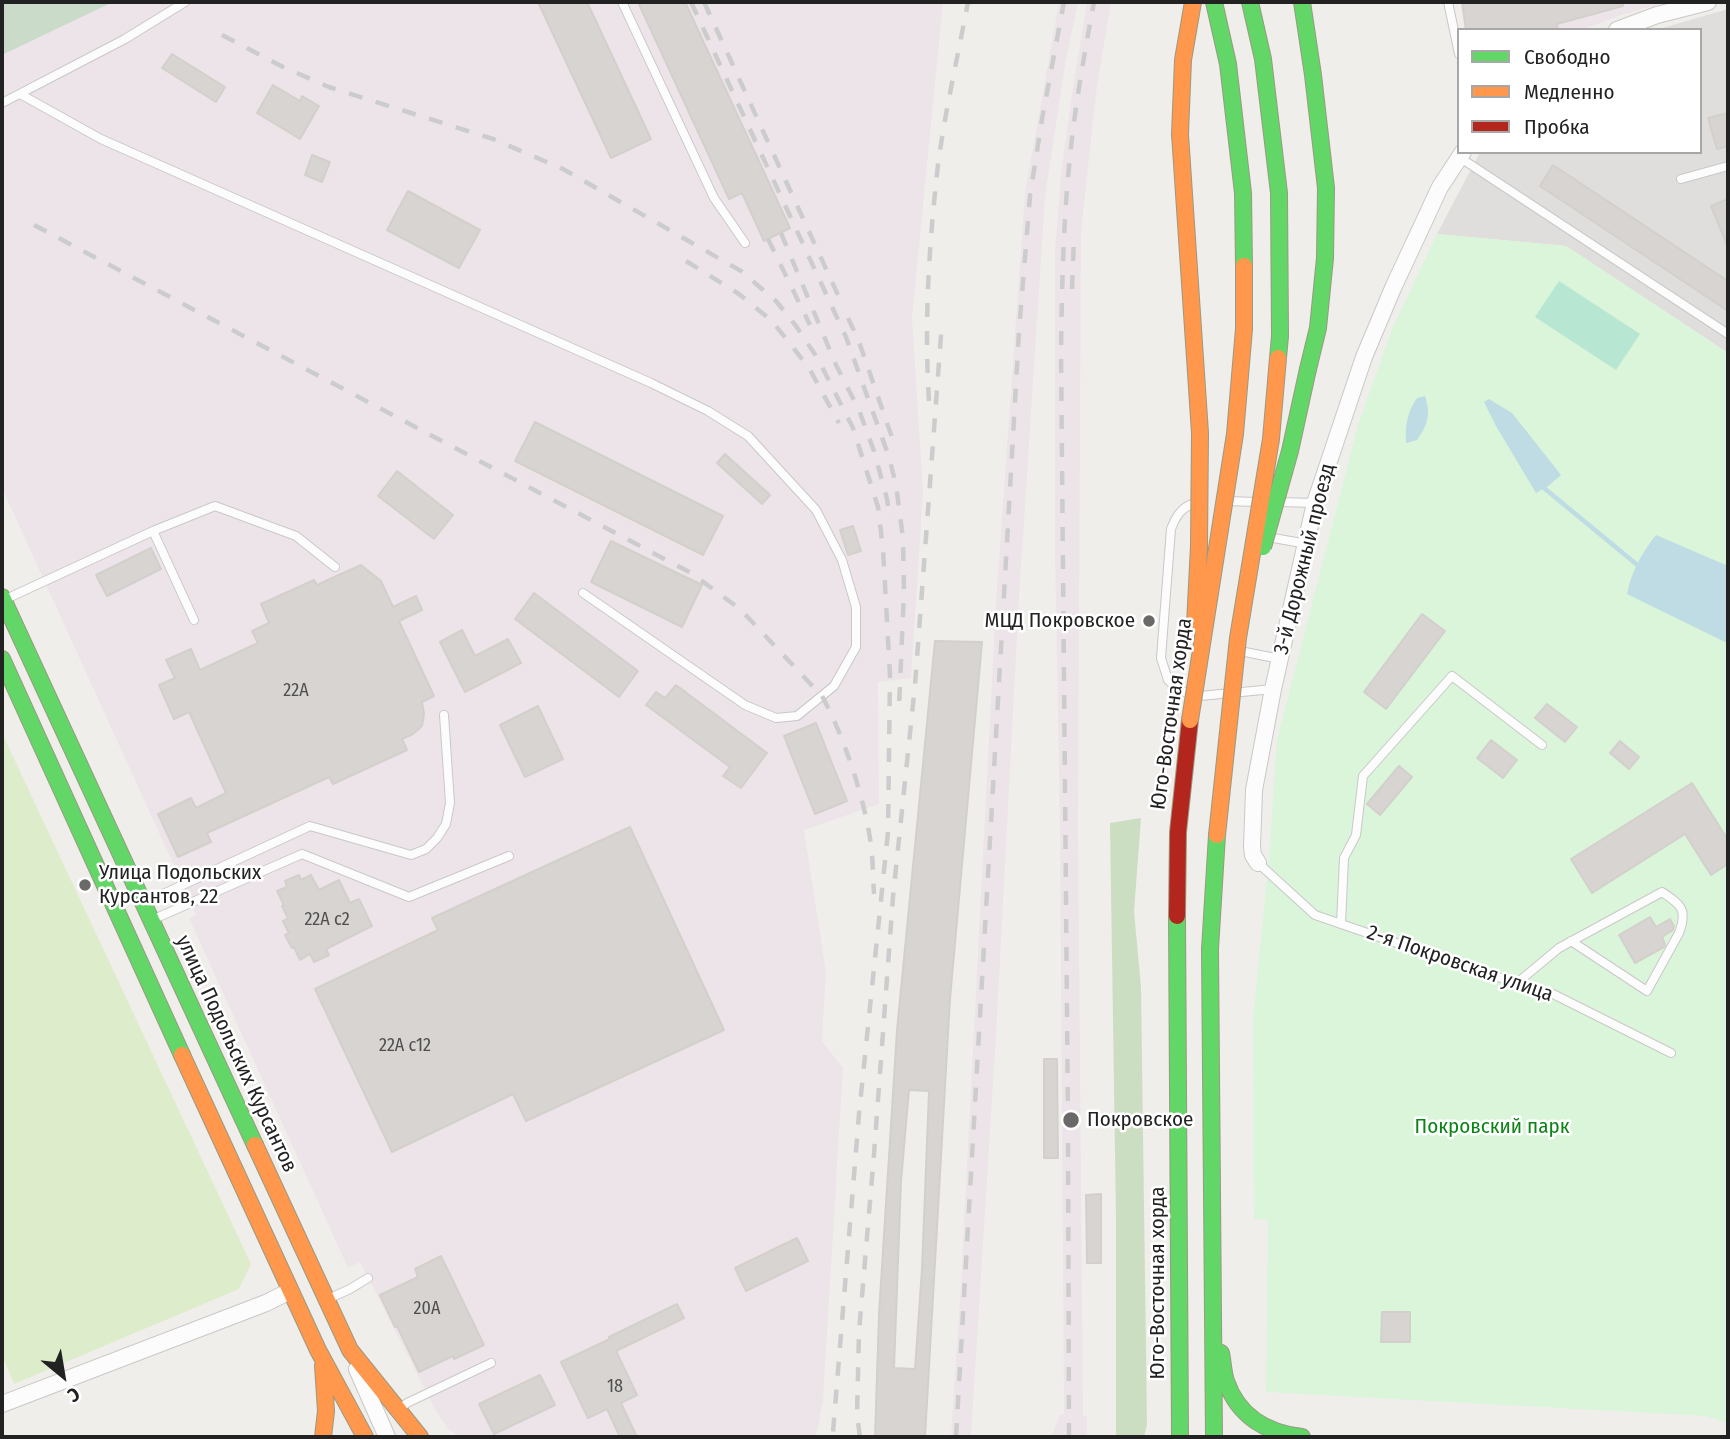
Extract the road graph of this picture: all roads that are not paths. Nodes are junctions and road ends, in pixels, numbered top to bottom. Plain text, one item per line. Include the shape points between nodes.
1 (185, 2) edge
2 (622, 2) edge
3 (1193, 2) edge
4 (1214, 2) edge
5 (1250, 2) edge
6 (1302, 2) edge
7 (1448, 2) edge
8 (1708, 2) edge
9 (1622, 28) edge
10 (1457, 45) edge
11 (20, 94) junction
12 (2, 103) edge
13 (1461, 154) edge
14 (1728, 166) edge
15 (1681, 179) dead end
16 (745, 243) dead end
17 (1728, 334) edge
18 (1207, 501) dead end
19 (1221, 501) dead end
20 (1315, 503) junction
21 (153, 531) junction
22 (1307, 544) junction
23 (335, 567) dead end
24 (583, 593) dead end
25 (3, 599) edge
26 (194, 620) dead end
27 (1238, 638) junction
28 (2, 659) edge
29 (1280, 659) junction
30 (1273, 689) junction
31 (444, 715) dead end
32 (1190, 720) junction
33 (1542, 746) dead end
34 (509, 856) dead end
35 (1258, 863) joint
36 (144, 904) junction
37 (152, 920) junction
38 (1341, 924) junction
39 (1571, 941) junction
40 (1517, 983) junction
41 (1671, 1053) dead end
42 (368, 1278) dead end
43 (290, 1291) junction
44 (326, 1300) junction
45 (1212, 1302) junction
46 (349, 1350) junction
47 (322, 1359) junction
48 (491, 1363) dead end
49 (2, 1404) edge
50 (398, 1410) junction
51 (323, 1437) edge
52 (365, 1437) edge
53 (387, 1437) edge
54 (420, 1437) edge
55 (1180, 1437) edge
56 (1214, 1437) edge
57 (1302, 1437) edge

1 - 11 lane
2 - 16 lane via 714,198
3 - 32 main road, bridge via 1183,60 1180,134 1200,433
4 - 32 main road, Юго-Восточная хорда, bridge via 1228,64 1243,193 1244,329 1235,434
5 - 27 main road, bridge via 1264,59 1279,193 1280,336 1272,439
6 - 27 main road, bridge via 1326,188 1318,328 1290,451
7 - 10 lane
8 - 9 street
11 - 12 lane
11 - 24 lane via 102,139 652,383 748,436 816,510 842,560 856,607 856,648 834,686 797,716 776,718 746,705
13 - 17 lane
13 - 20 street, 3-й Дорожный проезд via 1440,187 1383,311
14 - 15 lane
18 - 30 lane via 1177,514 1171,529 1161,658 1168,680 1180,691 1200,696
19 - 20 lane
20 - 22 street, 3-й Дорожный проезд
21 - 23 lane via 215,506 296,536
21 - 25 lane
21 - 26 lane
22 - 29 street, 3-й Дорожный проезд
22 - 29 lane via 1252,535 1230,649
25 - 36 main road, улица Подольских Курсантов
27 - 45 main road, bridge via 1210,948
28 - 43 main road
29 - 30 street, 3-й Дорожный проезд
30 - 35 street, 3-й Дорожный проезд via 1254,790 1252,847
31 - 36 lane via 450,803 446,824 426,849 411,855 310,826
32 - 55 main road, Юго-Восточная хорда via 1178,832 1176,968
33 - 38 lane via 1452,676 1363,776 1356,835 1344,858
34 - 37 lane via 409,897 302,854
35 - 38 lane, 2-я Покровская улица via 1315,915
36 - 37 main road, улица Подольских Курсантов
37 - 44 main road, улица Подольских Курсантов
38 - 40 lane, 2-я Покровская улица
39 - 39 lane via 1662,892 1679,904 1683,914 1679,933 1647,991
39 - 40 lane
40 - 41 lane, 2-я Покровская улица via 1551,993
42 - 44 lane
43 - 47 main road
43 - 49 street
44 - 46 main road, улица Подольских Курсантов
45 - 56 main road
45 - 57 main road via 1226,1380 1237,1402 1267,1430
46 - 50 main road, улица Подольских Курсантов
46 - 53 street
47 - 51 main road via 327,1414
47 - 52 main road
48 - 50 lane
50 - 54 main road, улица Подольских Курсантов

